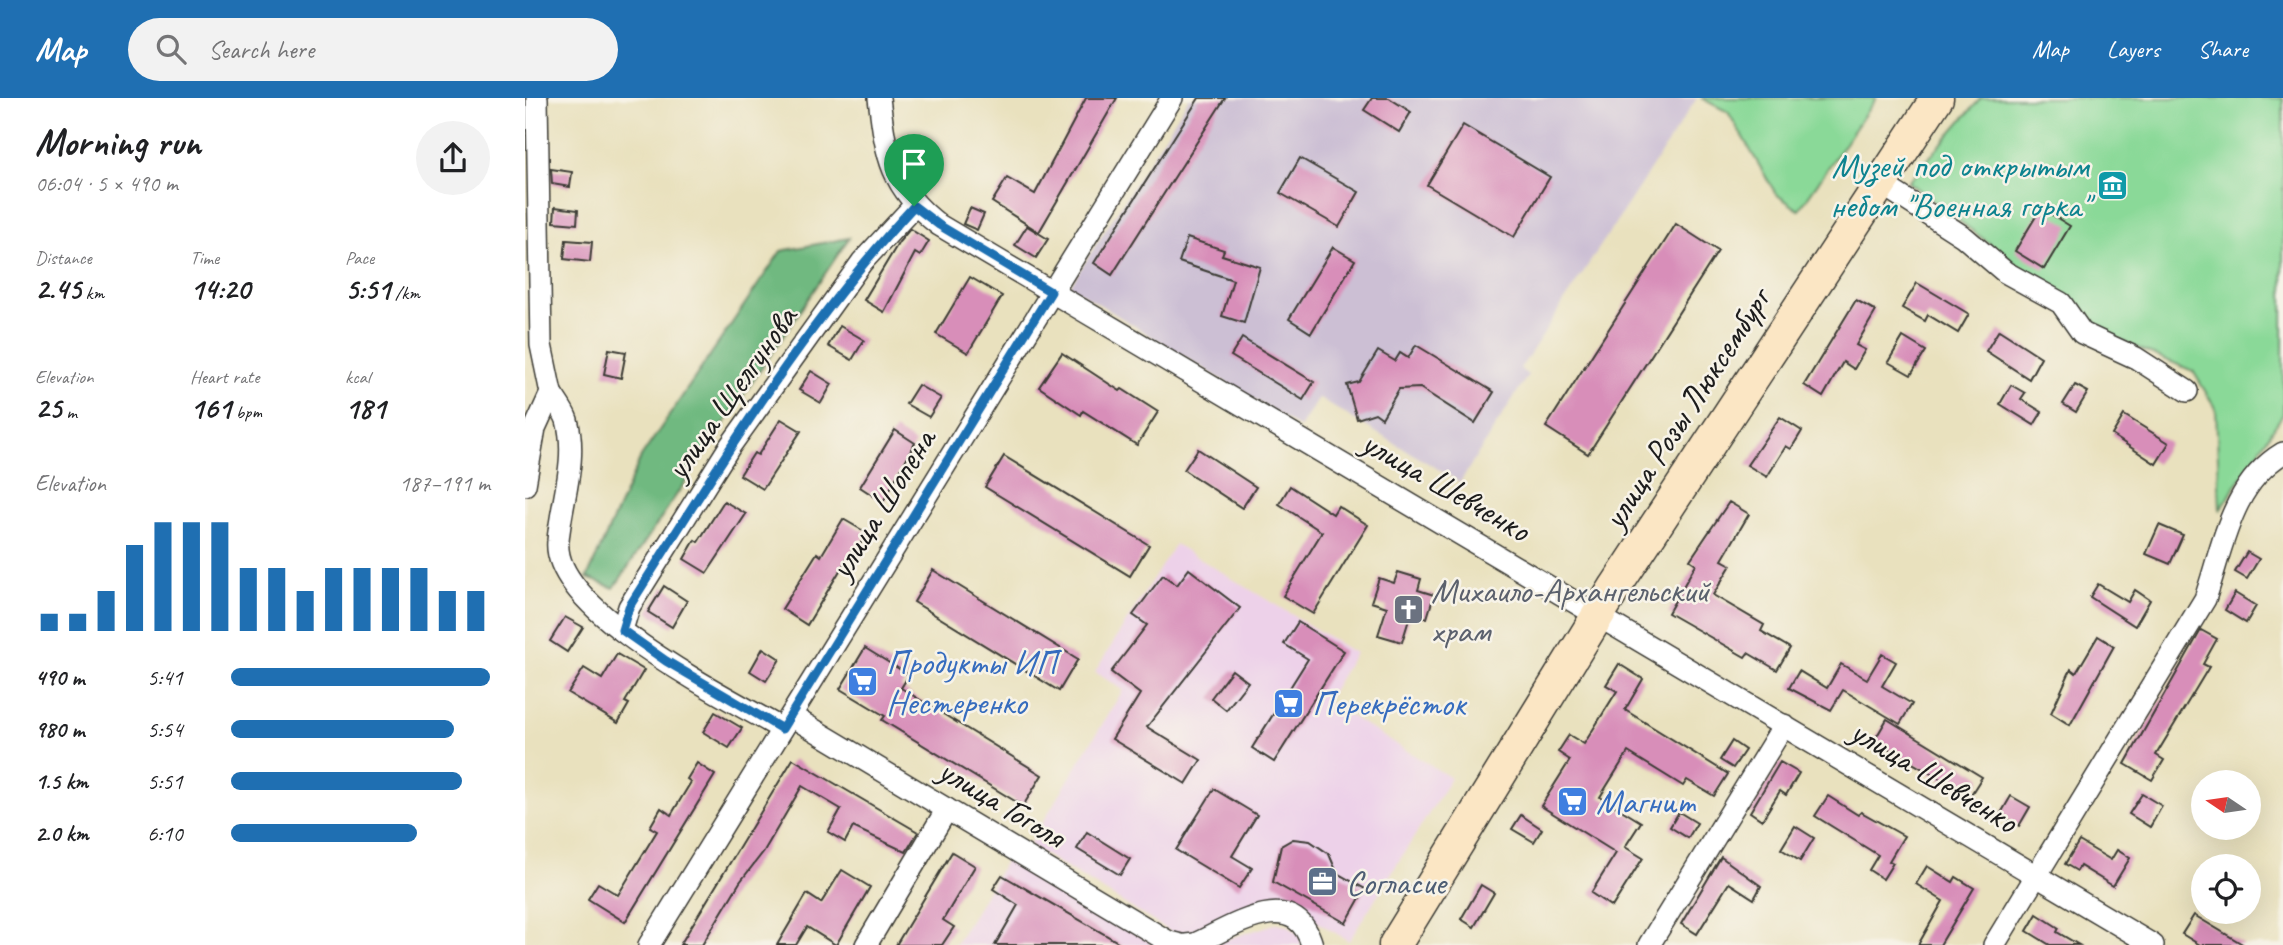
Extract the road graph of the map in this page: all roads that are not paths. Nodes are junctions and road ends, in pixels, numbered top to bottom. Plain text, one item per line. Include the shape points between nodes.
1 (537, 98) edge
2 (879, 98) edge
3 (1172, 98) edge
4 (1937, 98) edge
5 (1880, 183) junction
6 (914, 206) junction
7 (532, 278) edge
8 (1051, 292) junction
9 (2187, 391) dead end
10 (551, 393) junction
11 (2283, 453) edge
12 (525, 485) edge
13 (1599, 615) junction
14 (622, 630) junction
15 (786, 723) junction
16 (1783, 725) junction
17 (947, 810) junction
18 (2037, 875) junction
19 (649, 945) edge
20 (866, 945) edge
21 (1183, 945) edge
22 (1312, 945) edge
23 (1395, 945) edge
24 (1649, 945) edge
25 (1994, 945) edge
26 (2153, 945) edge

1 - 7 street
2 - 6 street, улица Шевченко via 896,179
3 - 8 street, улица Шопена
4 - 5 main road, улица Розы Люксембург
5 - 9 street via 1964,237 2005,272 2061,303 2082,333 2136,358
5 - 13 main road, улица Розы Люксембург
6 - 8 street, улица Шевченко
6 - 14 street, улица Щелгунова via 862,262 730,446 629,607
7 - 10 street
8 - 13 street, улица Шевченко
8 - 15 street, улица Шопена
10 - 12 street via 535,428
10 - 14 street, улица Гоголя via 567,419 571,457 557,543 559,560 586,600
11 - 18 street via 2237,502 2205,599
13 - 16 street, улица Шевченко
13 - 23 main road, улица Розы Люксембург
14 - 15 street, улица Гоголя via 666,661
15 - 17 street, улица Гоголя
15 - 19 street, улица Шопена
16 - 18 street, улица Шевченко
16 - 24 street
17 - 20 street
17 - 21 street, улица Гоголя via 1169,942
18 - 25 street
18 - 26 street, улица Шевченко
21 - 22 street, улица Гоголя via 1279,911 1298,919

